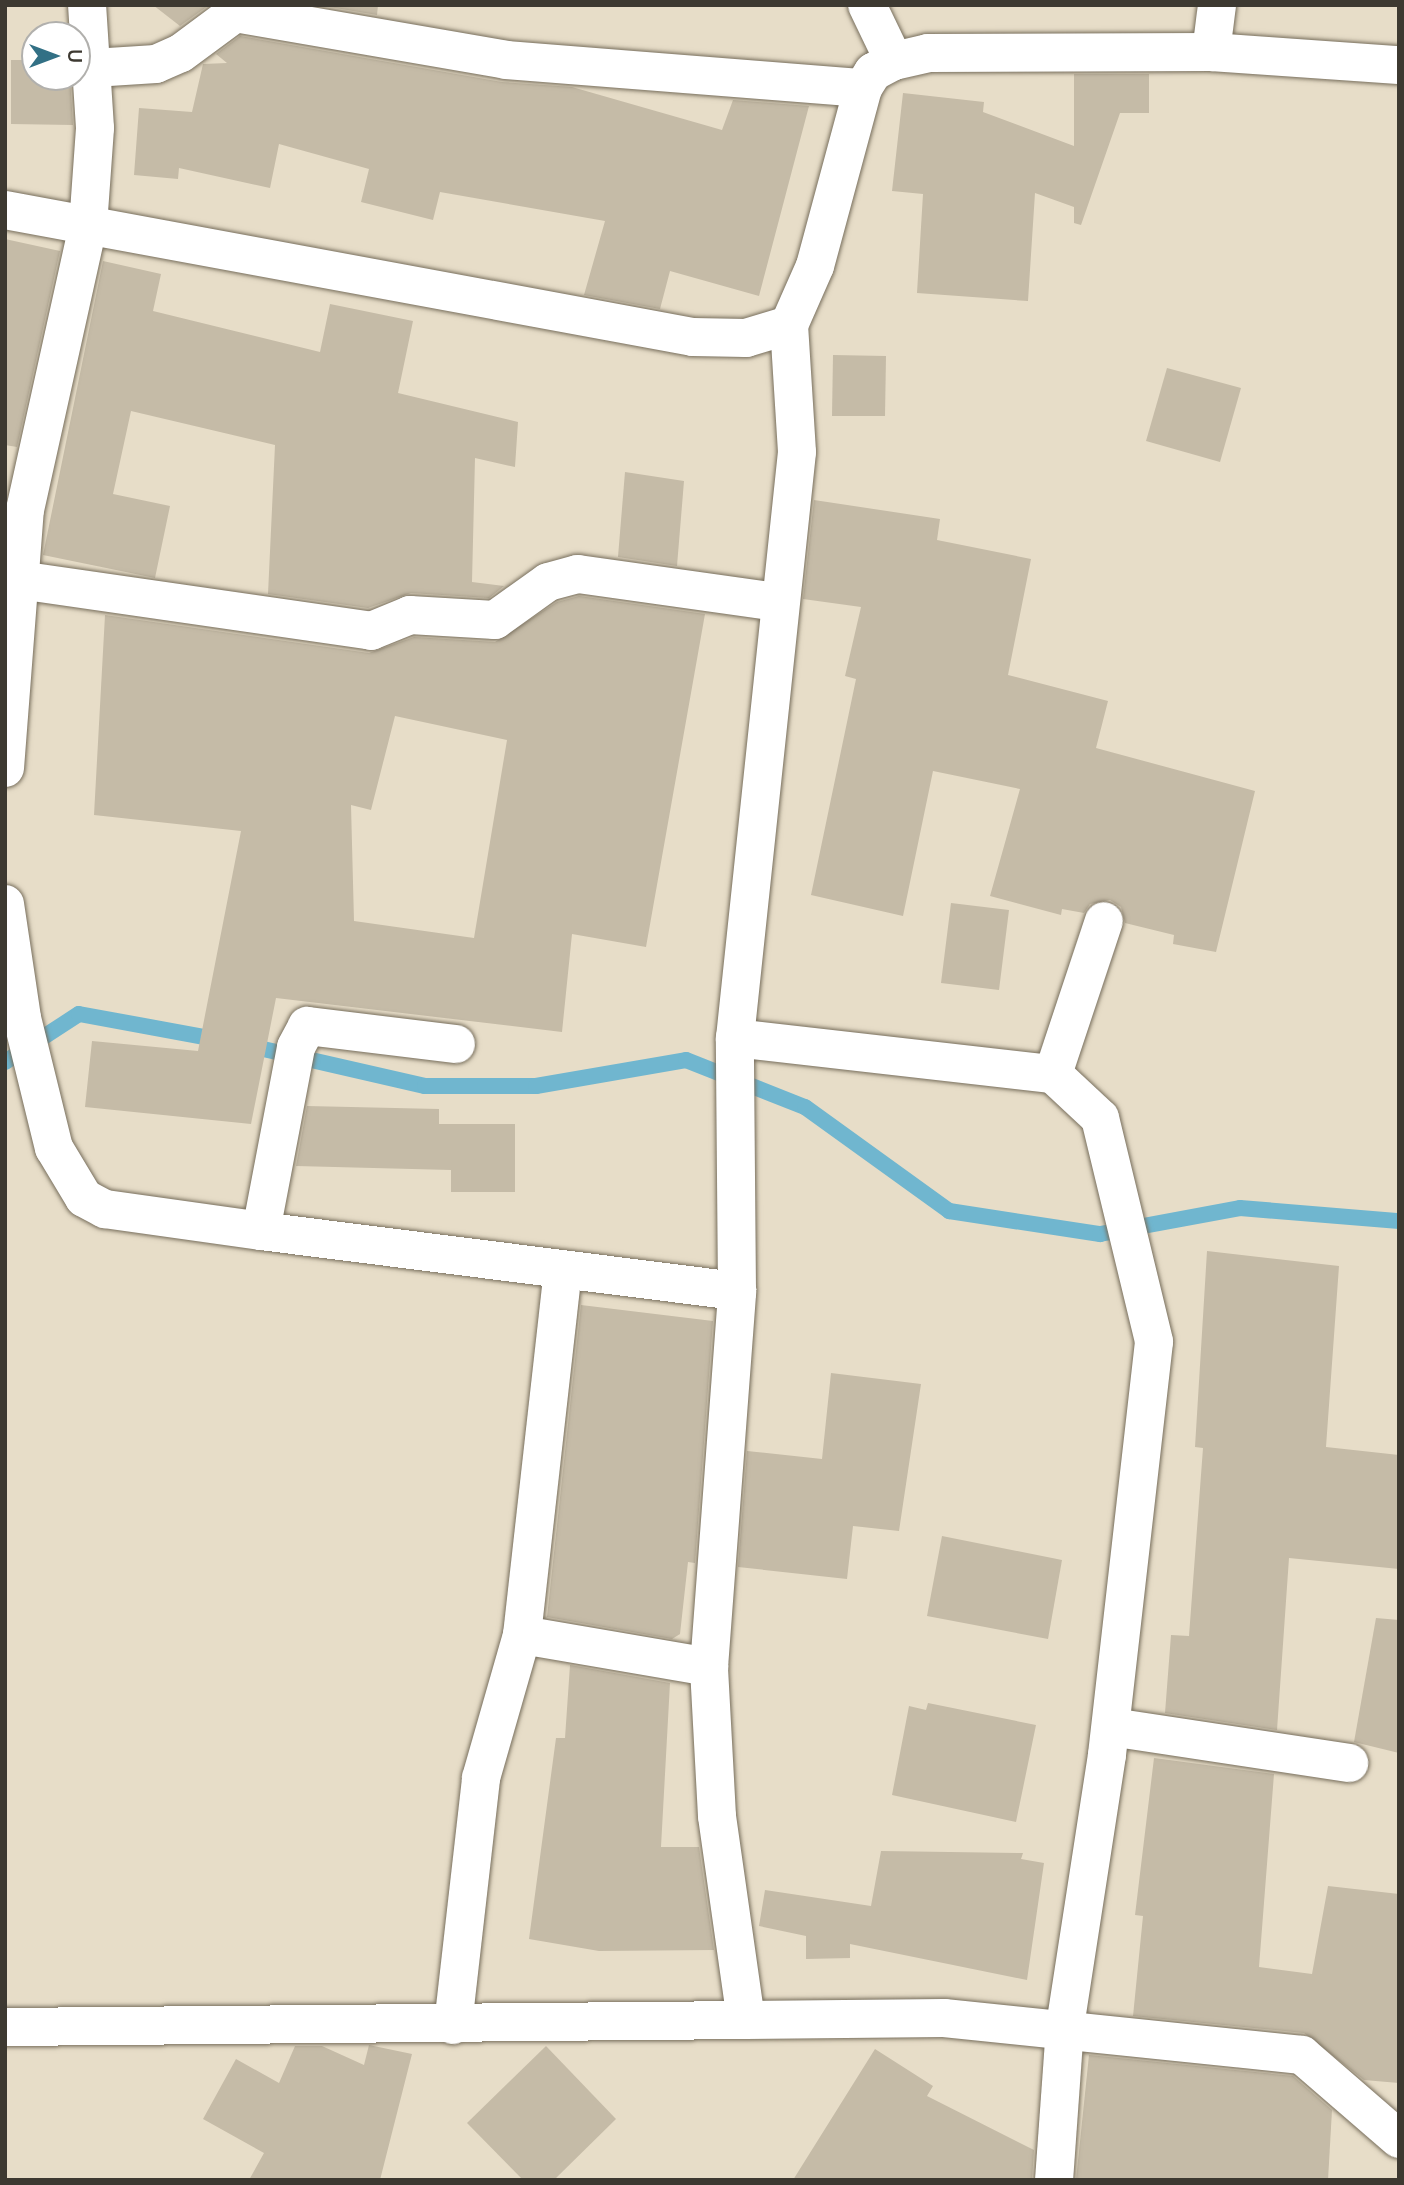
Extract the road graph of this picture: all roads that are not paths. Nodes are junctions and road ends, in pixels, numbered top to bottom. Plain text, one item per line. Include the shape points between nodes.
1 (87, 5) edge
2 (867, 5) edge
3 (1217, 5) edge
4 (1211, 52) junction
5 (894, 61) junction
6 (1399, 65) edge
7 (93, 68) junction
8 (863, 88) junction
9 (5, 211) edge
10 (88, 226) junction
11 (789, 325) junction
12 (19, 580) junction
13 (777, 602) junction
14 (5, 768) edge
15 (5, 904) edge
16 (1104, 921) dead end
17 (456, 1044) dead end
18 (735, 1047) junction
19 (1053, 1074) junction
20 (261, 1231) junction
21 (563, 1270) junction
22 (737, 1291) junction
23 (522, 1635) junction
24 (709, 1667) junction
25 (1111, 1727) junction
26 (1349, 1763) dead end
27 (746, 2020) junction
28 (453, 2025) junction
29 (5, 2027) edge
30 (1065, 2027) junction
31 (1399, 2139) edge
32 (1054, 2180) edge

1 - 7 street
2 - 5 street
3 - 4 street
4 - 5 street via 928,54
4 - 6 street
5 - 8 street via 873,72
7 - 8 street via 156,64 181,54 235,13 506,60
7 - 10 street
8 - 11 street via 816,266
9 - 10 street
10 - 11 street via 693,338 746,338
10 - 12 street via 25,510
11 - 13 street via 797,452
12 - 13 street via 371,631 410,615 495,620 548,582 579,574
12 - 14 street
13 - 18 street
15 - 20 street via 22,1018 64,1174 84,1198 106,1209
16 - 19 street
17 - 20 street via 321,1023 307,1026 294,1057
18 - 19 street
18 - 22 street
19 - 25 street via 1100,1118 1154,1342
20 - 21 street via 417,1246
21 - 22 street
21 - 23 street
22 - 24 street
23 - 24 street
23 - 28 street via 481,1779
24 - 27 street via 717,1816
25 - 26 street
25 - 30 street
27 - 28 street
27 - 30 street via 944,2018
28 - 29 street
30 - 31 street via 1302,2055
30 - 32 street

